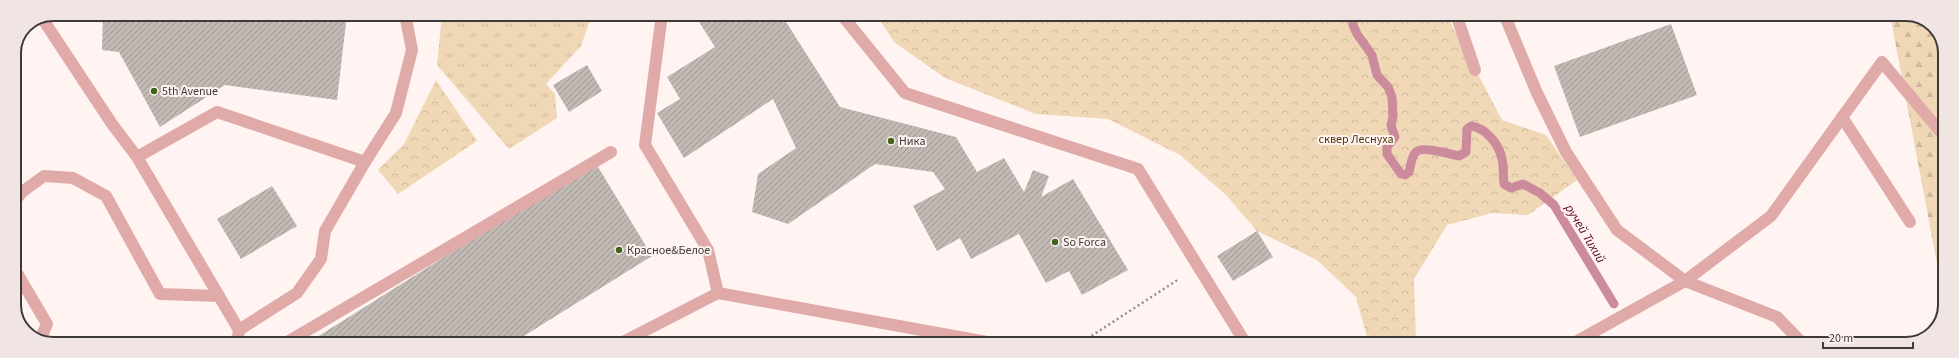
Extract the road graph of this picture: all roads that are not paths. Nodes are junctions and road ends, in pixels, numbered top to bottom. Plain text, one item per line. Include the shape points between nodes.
1 (406, 21) edge
2 (661, 21) edge
3 (847, 21) edge
4 (1458, 21) edge
5 (1507, 21) edge
6 (45, 22) edge
7 (1475, 70) dead end
8 (1842, 117) junction
9 (1938, 129) edge
10 (611, 152) dead end
11 (137, 157) junction
12 (365, 162) junction
13 (21, 193) edge
14 (1910, 222) dead end
15 (21, 280) edge
16 (1685, 281) junction
17 (718, 293) junction
18 (219, 296) junction
19 (239, 330) junction
20 (42, 335) edge
21 (238, 337) edge
22 (296, 337) edge
23 (633, 337) edge
24 (960, 337) edge
25 (1242, 337) edge
26 (1585, 337) edge
27 (1796, 337) edge

1 - 12 street via 412,50 396,113
2 - 17 street via 645,145 708,250
3 - 25 street via 905,93 1138,169
4 - 7 street
5 - 16 street via 1537,94 1566,152 1616,230
6 - 11 street
8 - 9 street via 1882,62
8 - 14 street
8 - 16 street via 1771,216
10 - 22 street
11 - 12 street via 217,112
11 - 18 street
12 - 19 street via 325,231 321,259 297,293
13 - 18 street via 44,176 73,178 106,196 160,294
15 - 20 street via 47,324
16 - 26 street
16 - 27 street via 1777,317
17 - 23 street
17 - 24 street
18 - 19 street
19 - 21 street

